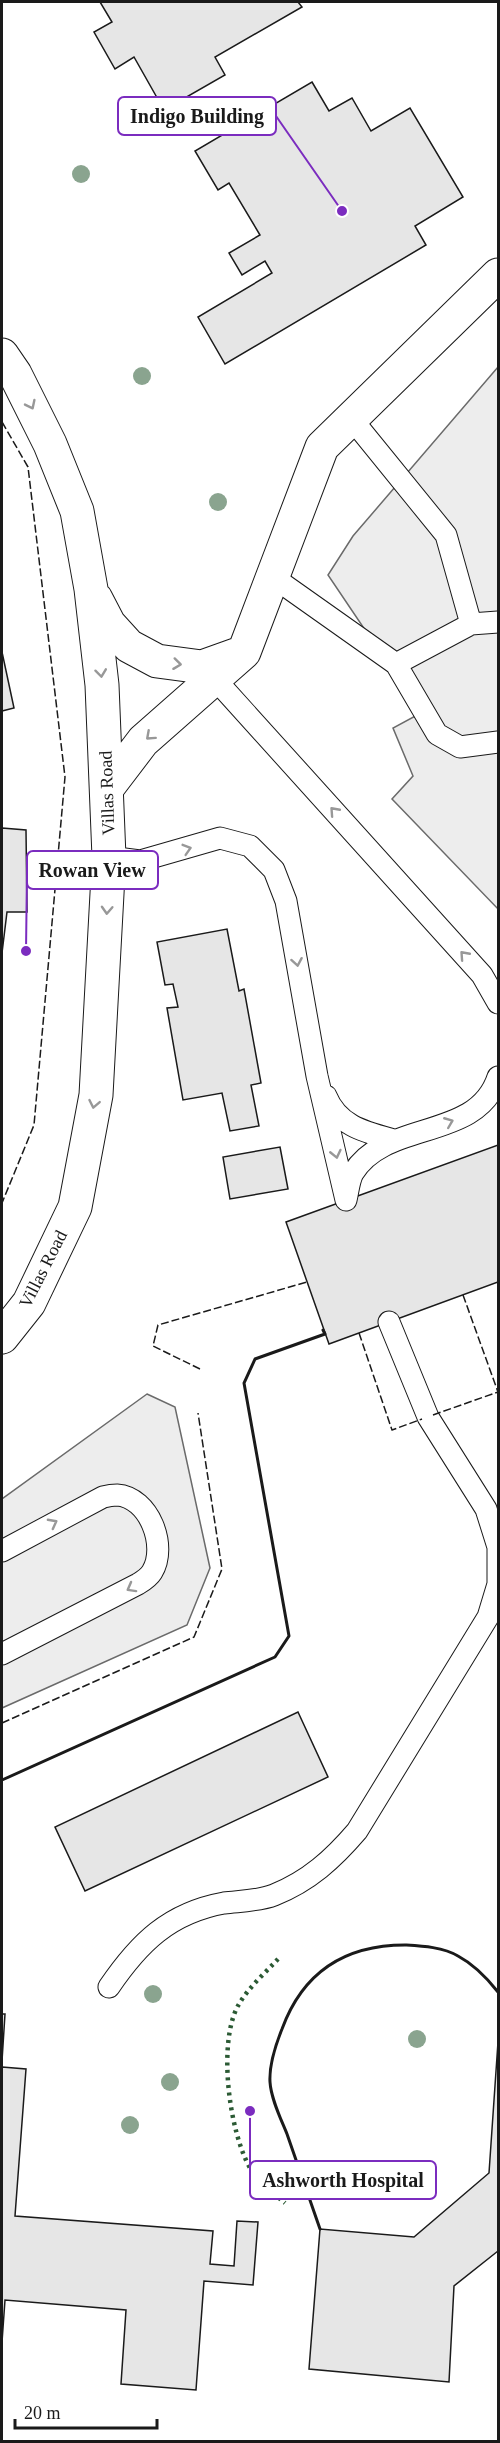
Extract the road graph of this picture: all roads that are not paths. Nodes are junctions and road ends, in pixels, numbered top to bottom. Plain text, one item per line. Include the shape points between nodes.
1 (498, 275) edge
2 (2, 355) edge
3 (351, 418) junction
4 (273, 577) junction
5 (91, 589) junction
6 (498, 622) edge
7 (471, 624) junction
8 (244, 652) junction
9 (396, 664) junction
10 (214, 678) junction
11 (498, 742) edge
12 (108, 787) junction
13 (109, 857) junction
14 (498, 1003) edge
15 (317, 1076) junction
16 (498, 1077) edge
17 (393, 1140) junction
18 (389, 1322) dead end
19 (2, 1336) edge
20 (463, 1471) junction
21 (498, 1506) edge
22 (2, 1551) edge
23 (493, 1610) edge
24 (2, 1654) edge
25 (109, 1987) dead end

1 - 3 street
2 -> 5 street, Villas Road via 50,444 77,511
3 - 4 street via 322,447
3 - 7 lane via 446,535
4 - 8 street
4 - 9 lane
5 -> 8 street via 109,624 129,646 157,661 202,667
5 -> 12 street, Villas Road
6 - 7 lane
7 - 9 lane
8 - 10 street
9 - 11 lane via 437,734 460,747
10 -> 12 street via 143,741
14 -> 10 lane via 482,975
12 - 13 street, Villas Road
13 -> 15 lane via 140,861 220,838 250,846 274,870 286,902
13 -> 19 street, Villas Road via 96,1095 75,1207 29,1304
15 - 17 lane via 331,1108 355,1129
15 -> 17 lane via 346,1200 352,1174 368,1154
17 -> 16 lane via 469,1115 495,1089
18 - 20 lane via 428,1417
20 - 21 lane
20 - 23 lane via 486,1509 498,1547
22 -> 24 lane via 103,1497 118,1495 143,1509 159,1542 158,1561 151,1574 138,1584
23 - 25 lane via 357,1831 330,1861 298,1885 271,1897 221,1904 158,1929 128,1959

